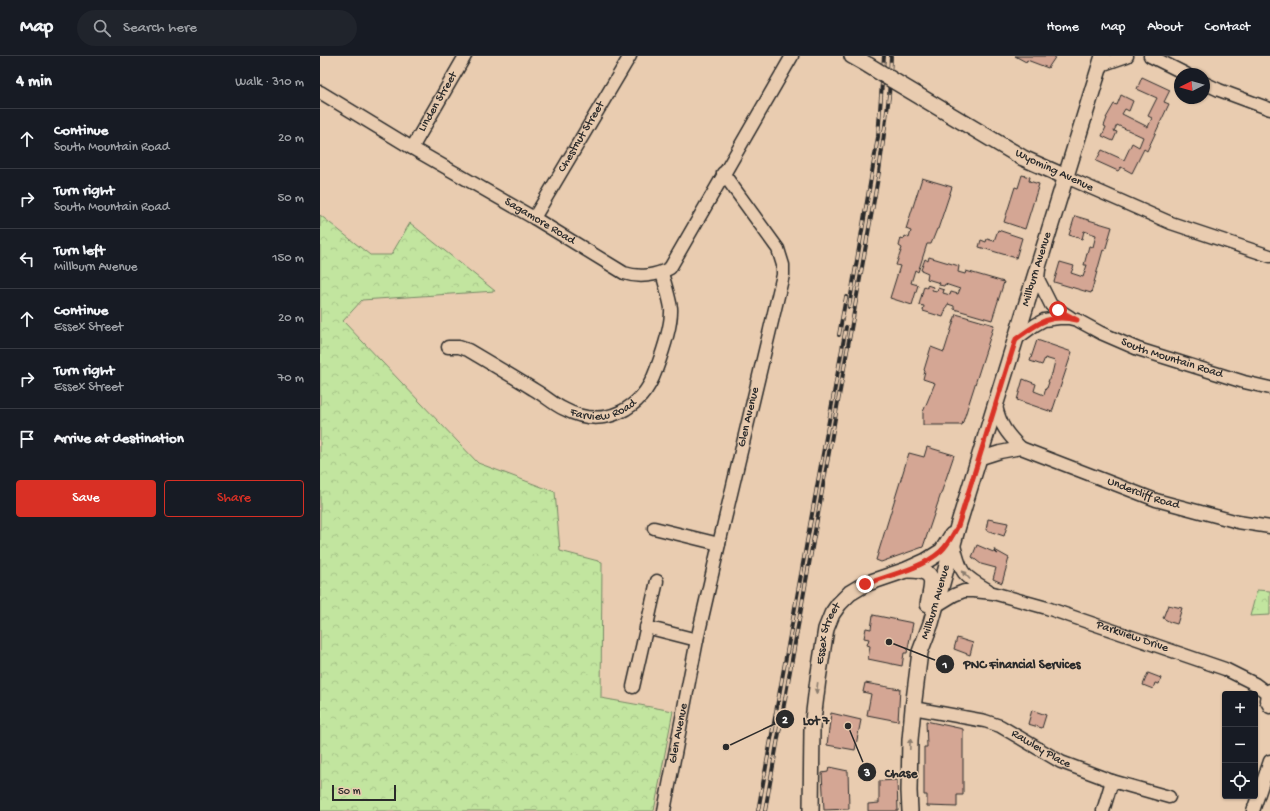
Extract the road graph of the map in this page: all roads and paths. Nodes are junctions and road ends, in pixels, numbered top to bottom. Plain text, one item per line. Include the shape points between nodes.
1 (465, 56) edge
2 (630, 56) edge
3 (792, 56) edge
4 (852, 56) edge
5 (1127, 56) edge
6 (1150, 56) edge
7 (1102, 60) edge
8 (1174, 68) edge
9 (1210, 85) edge
10 (320, 92) edge
11 (1270, 109) edge
12 (412, 148) junction
13 (724, 173) junction
14 (1066, 177) junction
15 (534, 218) junction
16 (1270, 256) edge
17 (1039, 266) junction
18 (662, 273) junction
19 (1077, 320) junction
20 (1016, 339) junction
21 (448, 347) dead end
22 (1270, 388) edge
23 (996, 406) junction
24 (1021, 448) junction
25 (978, 459) junction
26 (958, 526) junction
27 (1270, 527) edge
28 (654, 528) dead end
29 (719, 544) junction
30 (954, 545) junction
31 (906, 570) junction
32 (657, 581) dead end
33 (993, 593) junction
34 (936, 606) junction
35 (646, 627) junction
36 (697, 640) junction
37 (920, 652) junction
38 (633, 687) dead end
39 (1269, 692) edge
40 (1270, 707) edge
41 (913, 708) junction
42 (1270, 761) edge
43 (1112, 781) junction
44 (1169, 797) dead end
45 (664, 811) edge
46 (811, 811) edge
47 (910, 811) edge
48 (1102, 811) edge
49 (1253, 811) edge

1 - 12 street, Linden Street
2 - 15 street, Chestnut Street
3 - 13 street
4 - 14 main road, Wyoming Avenue, bridge via 1023,158
5 - 7 street
6 - 8 street
7 - 14 main road, Millburn Avenue
9 - 11 street
10 - 12 street, Sagamore Road
12 - 15 street, Sagamore Road
13 - 18 street via 670,268
13 - 29 street, Glen Avenue via 778,249 783,265 781,286
14 - 16 street, Wyoming Avenue via 1171,223
14 - 17 main road, Millburn Avenue
15 - 18 street, Sagamore Road via 624,273 639,276
17 - 19 street, South Mountain Road via 1038,279 1051,305
17 - 20 main road, Millburn Avenue
18 - 21 street, Farview Road via 671,310 664,349 647,389 635,403 618,413 592,417 568,412 468,350
19 - 20 street, South Mountain Road via 1049,319 1035,325
19 - 22 street, South Mountain Road via 1138,350 1221,376
20 - 23 main road, Millburn Avenue
23 - 24 street, Undercliff Road via 1001,424
23 - 25 main road, Millburn Avenue
24 - 25 street
24 - 27 street, Undercliff Road via 1156,500 1238,522
25 - 26 main road, Millburn Avenue
26 - 30 main road, Millburn Avenue
26 - 31 main road, Essex Street via 942,551
28 - 29 street
29 - 36 street, Glen Avenue
33 -> 30 street, Parkview Drive via 966,576 957,561
30 - 34 main road, Millburn Avenue
31 - 37 main road via 921,570 931,578 932,586
31 -> 46 main road, Essex Street via 865,584 850,593 839,604 829,621 812,728
32 - 35 street
33 - 34 street, Parkview Drive via 964,592
33 - 39 street, Parkview Drive via 1046,608 1225,669
34 - 37 main road, Millburn Avenue
35 - 36 street
35 - 38 street
36 - 45 street, Glen Avenue
37 - 41 main road, Millburn Avenue
39 - 40 street via 1266,700
41 - 43 street, Rawley Place via 1000,726 1061,762
47 -> 41 main road, Millburn Avenue
42 - 49 street
43 - 44 street, Rawley Place
43 - 48 street

